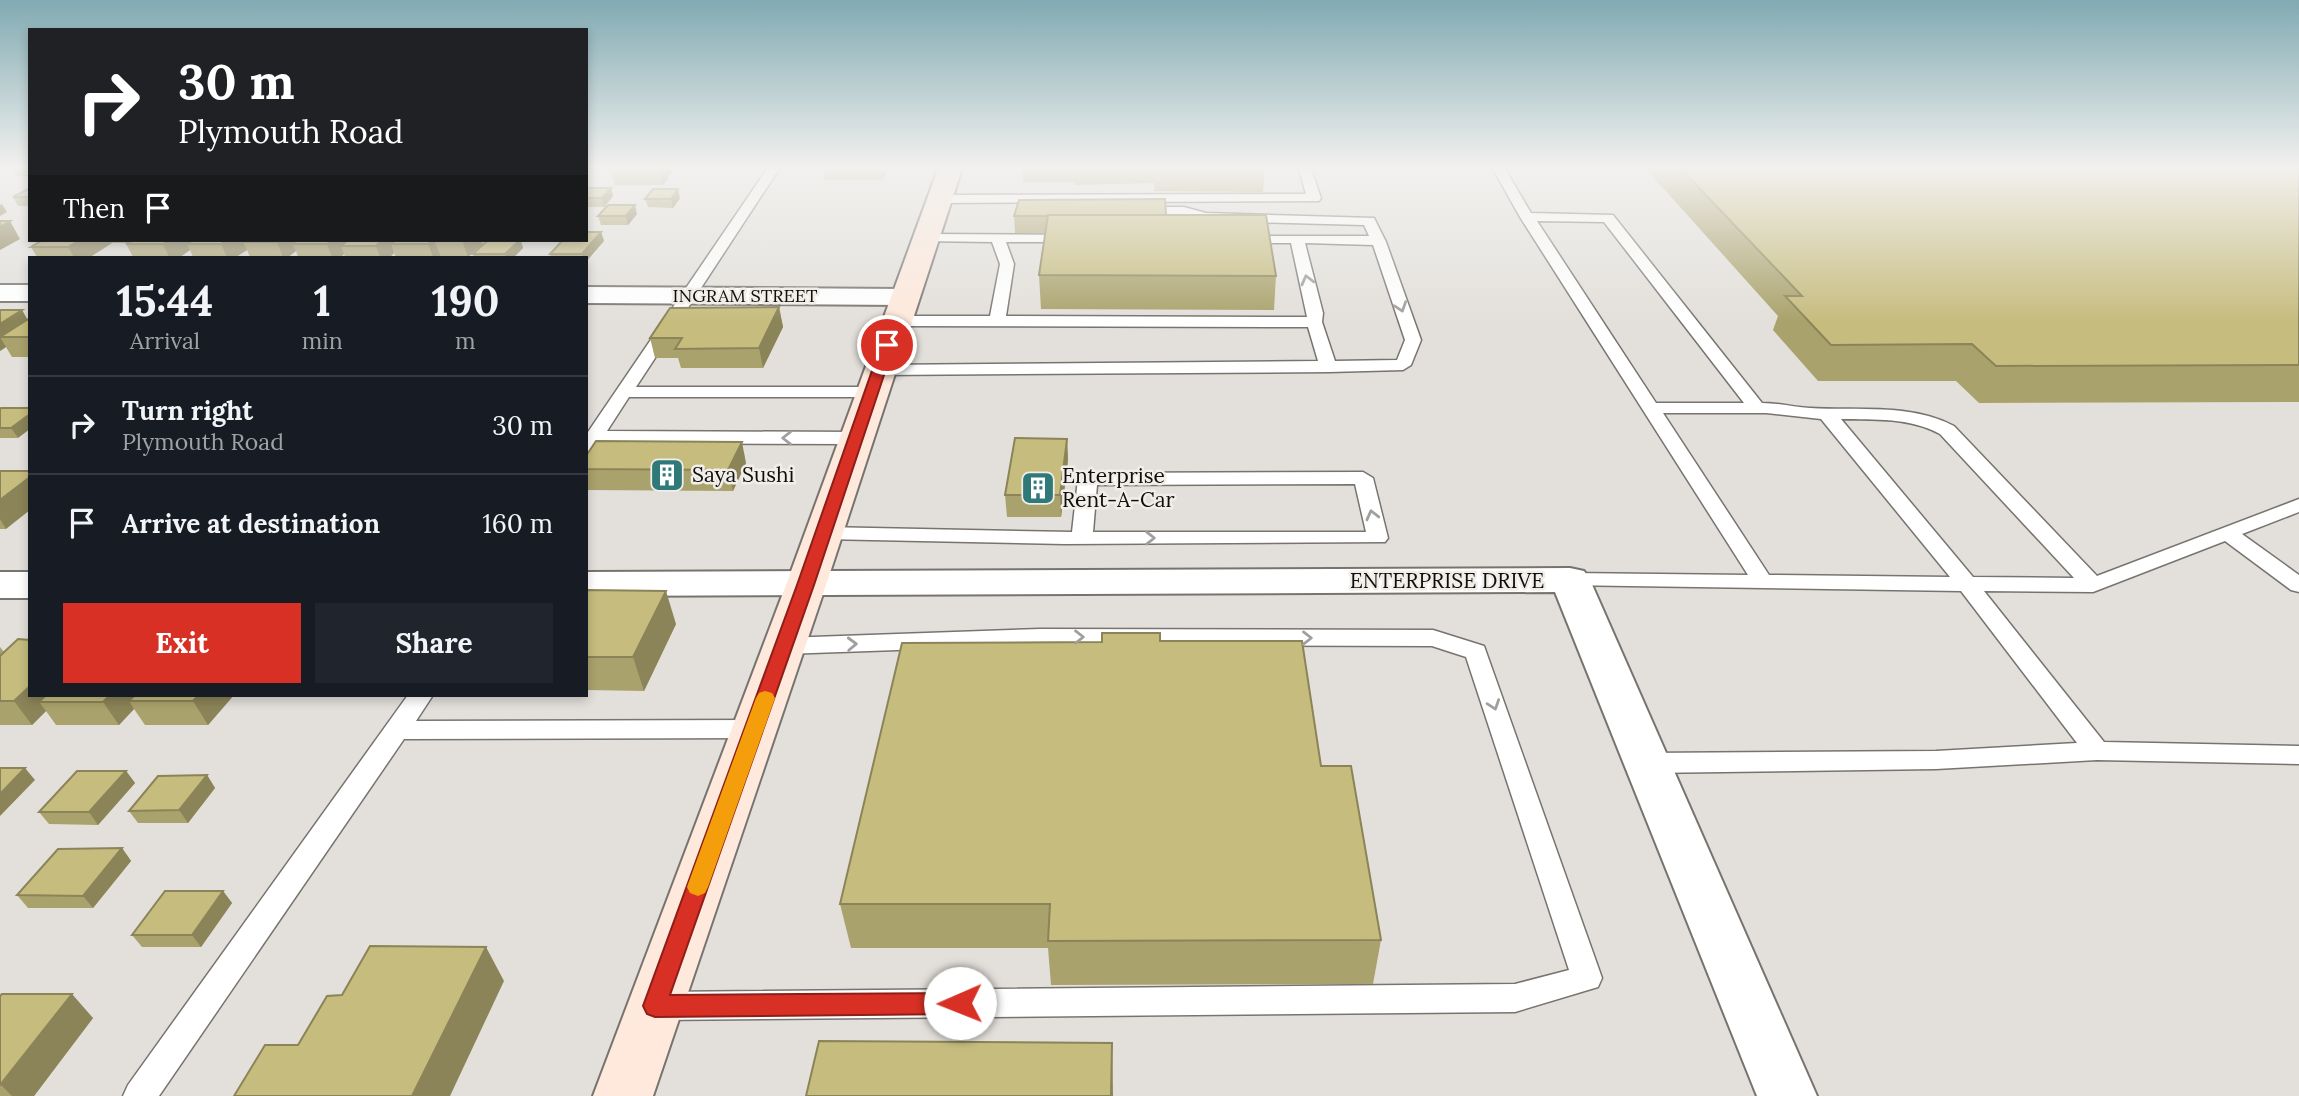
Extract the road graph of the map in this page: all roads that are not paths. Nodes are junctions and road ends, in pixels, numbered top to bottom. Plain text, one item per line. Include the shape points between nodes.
1 (739, 220) edge
2 (931, 220) edge
3 (965, 220) edge
4 (1334, 220) edge
5 (1529, 220) edge
6 (1609, 220) edge
7 (997, 238) junction
8 (1093, 239) edge
9 (1229, 239) edge
10 (1297, 239) junction
11 (1379, 242) junction
12 (0, 293) edge
13 (28, 293) edge
14 (588, 295) edge
15 (688, 296) junction
16 (900, 309) junction
17 (997, 321) junction
18 (1314, 322) junction
19 (1329, 367) junction
20 (875, 381) junction
21 (624, 393) junction
22 (1651, 408) junction
23 (1757, 408) junction
24 (1826, 414) junction
25 (856, 438) junction
26 (590, 443) edge
27 (2299, 505) edge
28 (823, 533) junction
29 (2227, 533) junction
30 (1082, 538) junction
31 (1570, 580) junction
32 (1763, 582) junction
33 (588, 584) edge
34 (1967, 584) junction
35 (0, 585) edge
36 (28, 585) edge
37 (806, 585) junction
38 (2093, 585) junction
39 (2299, 585) edge
40 (784, 646) junction
41 (420, 697) edge
42 (754, 729) junction
43 (397, 730) junction
44 (2097, 751) junction
45 (2299, 755) edge
46 (1647, 763) junction
47 (655, 1006) junction
48 (140, 1096) edge
49 (623, 1096) edge
50 (1787, 1096) edge

1 - 15 lane
2 - 16 main road
3 - 7 lane
4 - 11 lane via 1369,221
5 - 22 lane
6 - 23 lane
7 - 8 lane
7 - 17 lane via 1007,264
9 - 10 lane
10 - 11 lane
18 -> 10 lane
11 -> 19 lane via 1413,340 1403,365
12 - 13 street
14 - 15 street, INGRAM STREET
15 - 16 street, INGRAM STREET
15 - 21 lane
16 - 17 lane
16 - 20 main road
17 - 18 lane
18 - 19 lane
19 - 20 lane
20 - 21 lane
20 - 25 main road
21 - 26 lane
22 - 23 lane
22 - 32 lane
23 - 24 lane
24 - 34 lane
24 - 38 lane via 1907,416 1947,430
25 -> 26 lane
25 - 28 main road
27 - 29 lane
28 - 30 lane
28 - 37 main road
29 - 38 lane
29 - 39 lane
30 -> 30 lane via 1095,538 1378,538 1363,478 1088,479
31 - 32 lane
31 - 37 street, ENTERPRISE DRIVE
31 - 46 street, ENTERPRISE DRIVE
32 - 34 lane
33 - 37 street, ENTERPRISE DRIVE
34 - 38 lane
34 - 44 lane
35 - 36 street
37 - 40 main road
40 - 42 main road
40 -> 47 lane via 1040,637 1433,638 1476,652 1587,978 1515,998
41 - 43 lane
42 - 43 lane
42 - 47 main road
43 - 48 lane
44 - 45 lane
44 - 46 lane via 1936,760
46 - 50 street, ENTERPRISE DRIVE
47 - 49 main road

